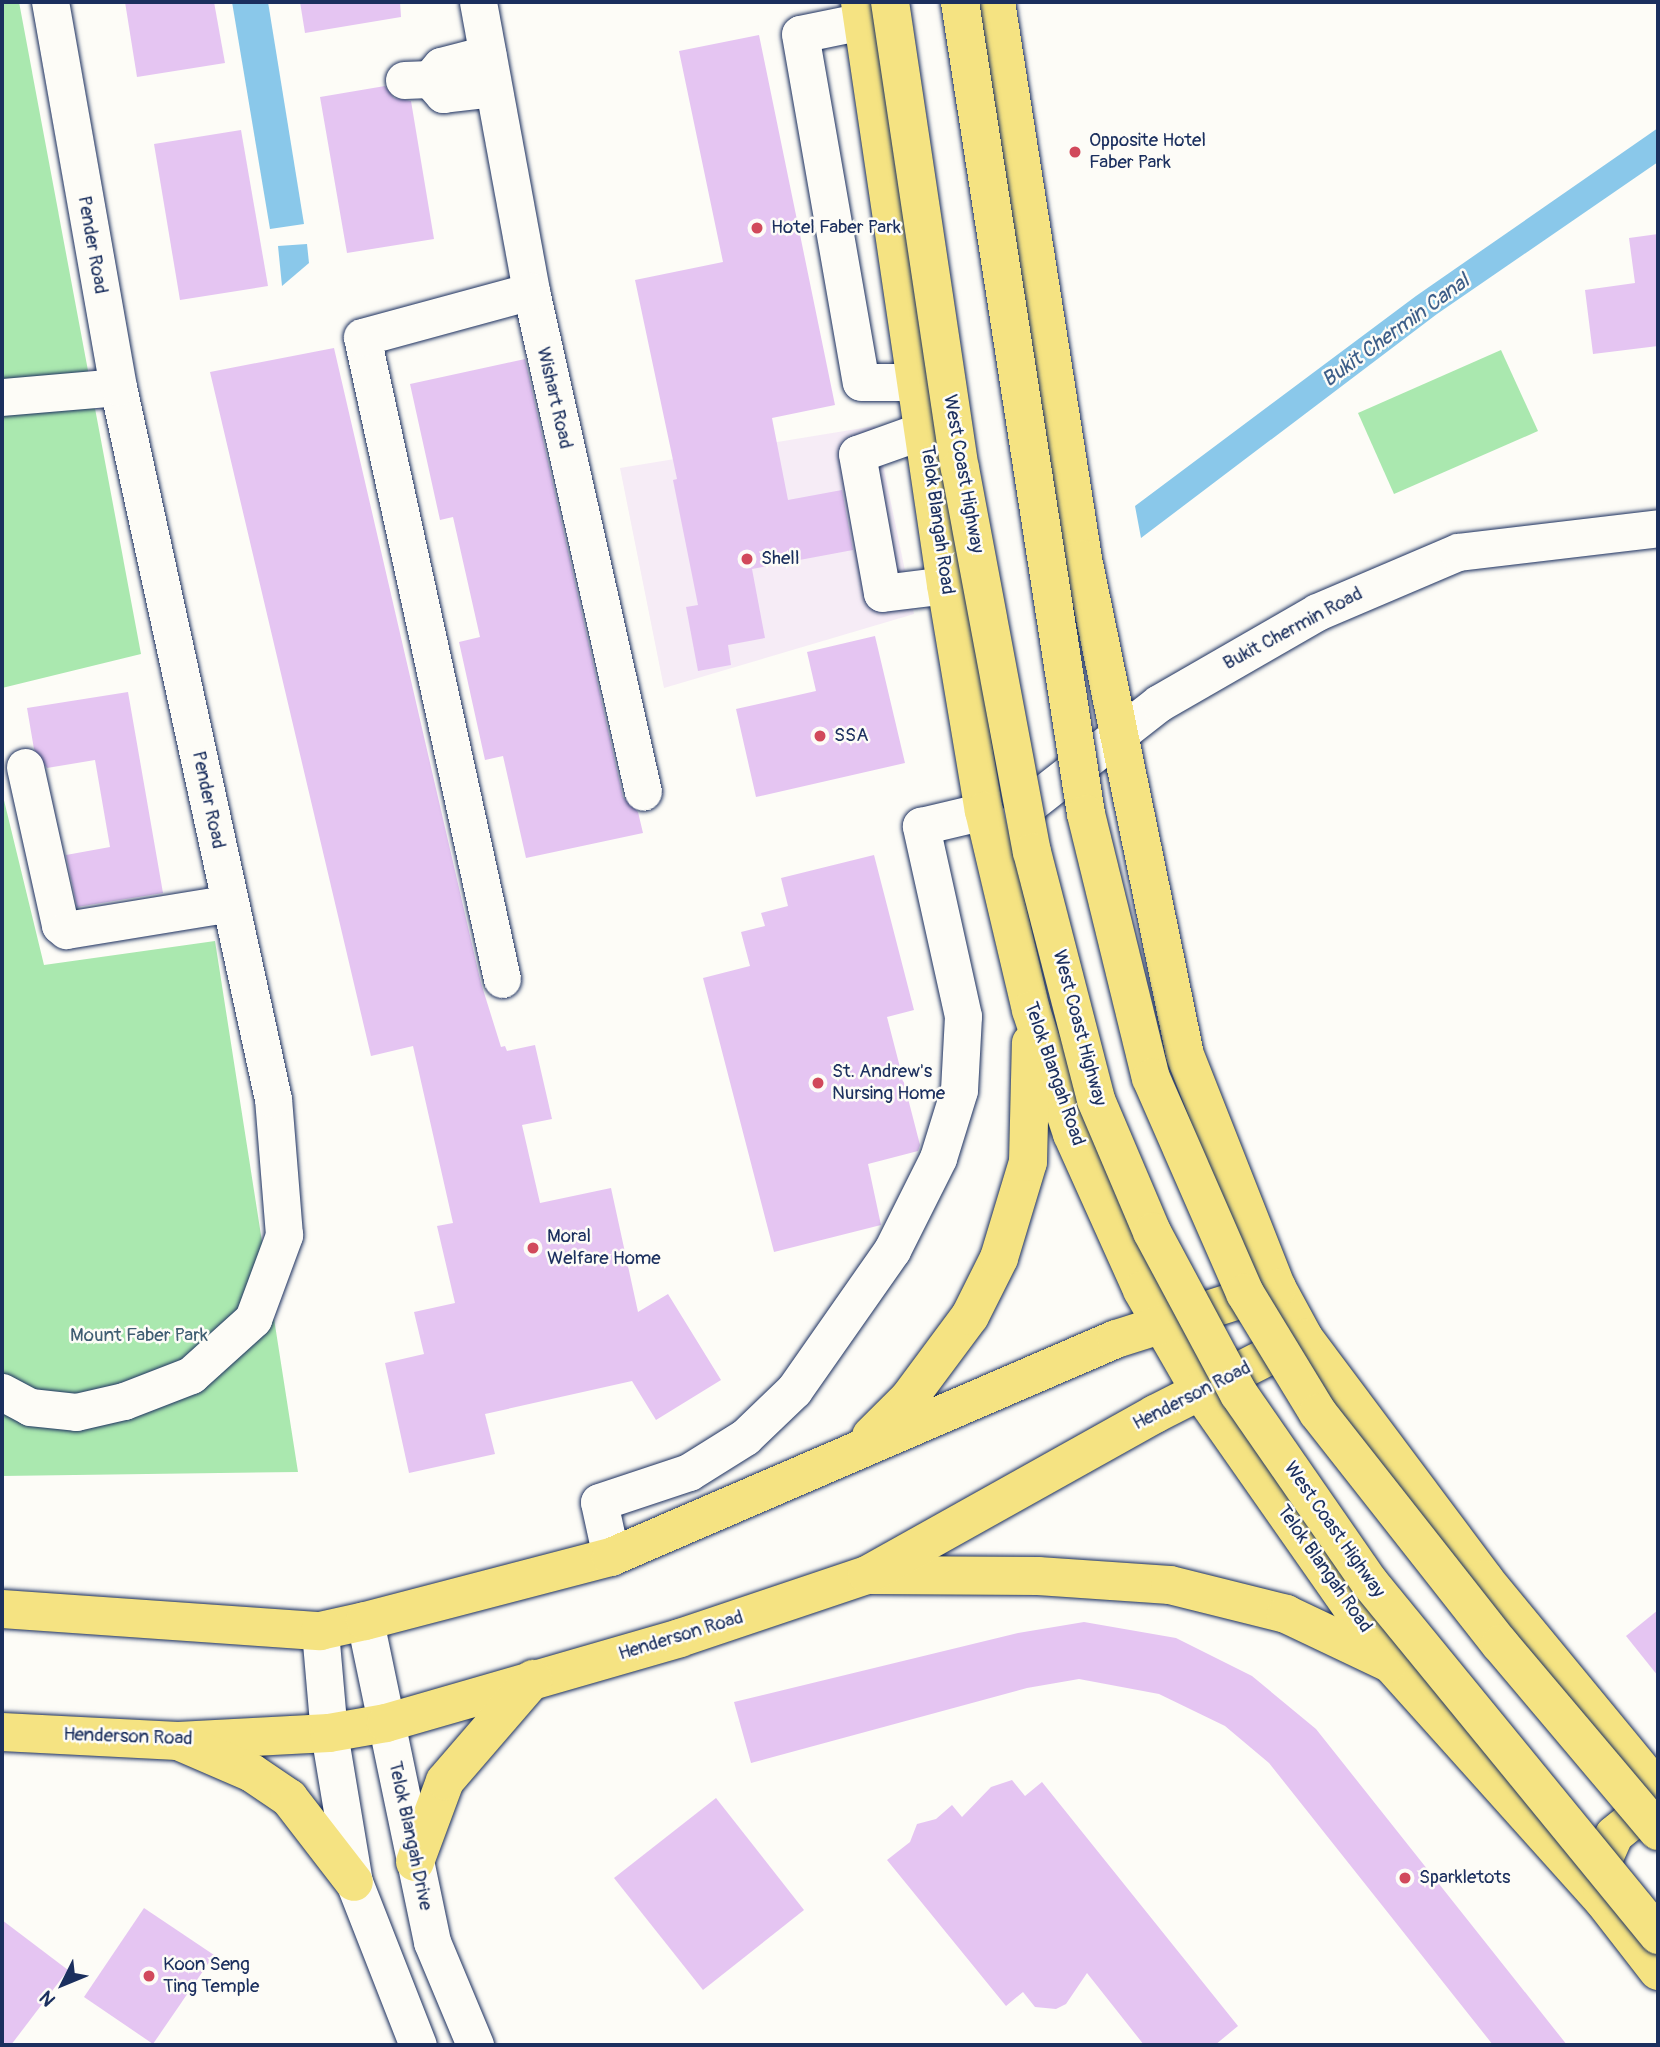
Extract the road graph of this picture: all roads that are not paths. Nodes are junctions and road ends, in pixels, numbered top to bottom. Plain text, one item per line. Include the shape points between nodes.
1 (50, 2) edge
2 (478, 2) edge
3 (960, 2) edge
4 (996, 2) edge
5 (871, 8) edge
6 (490, 71) junction
7 (417, 80) dead end
8 (531, 291) junction
9 (918, 382) junction
10 (118, 387) junction
11 (2, 397) edge
12 (924, 430) junction
13 (1658, 528) edge
14 (946, 586) junction
15 (1117, 736) junction
16 (24, 767) dead end
17 (643, 792) dead end
18 (984, 811) junction
19 (994, 859) junction
20 (230, 902) junction
21 (502, 979) dead end
22 (1031, 1010) junction
23 (1277, 1289) junction
24 (1161, 1325) junction
25 (1304, 1338) junction
26 (1200, 1391) junction
27 (2, 1392) edge
28 (858, 1448) junction
29 (611, 1557) junction
30 (867, 1575) junction
31 (2, 1609) edge
32 (365, 1621) junction
33 (320, 1631) junction
34 (1391, 1664) junction
35 (533, 1679) junction
36 (386, 1723) junction
37 (2, 1732) edge
38 (330, 1733) junction
39 (178, 1741) junction
40 (1658, 1790) edge
41 (1658, 1811) edge
42 (1658, 1831) edge
43 (415, 1862) junction
44 (354, 1881) junction
45 (1603, 1900) junction
46 (1658, 1935) edge
47 (1658, 1971) edge
48 (418, 2045) edge
49 (475, 2045) edge

1 - 10 street, Pender Road
2 - 6 street, Wishart Road
3 - 42 main road, bridge via 1086,814 1151,1078 1245,1293 1318,1413 1492,1633
4 - 15 main road via 1045,336
5 - 9 main road, Telok Blangah Road
5 - 9 street via 800,34 861,382
5 - 46 main road, West Coast Highway, bridge via 1029,838 1096,1100 1152,1232 1239,1394 1370,1583
6 - 7 street via 443,94
6 - 8 street, Wishart Road
8 - 17 street, Wishart Road
8 - 21 street via 362,337
9 - 12 main road, Telok Blangah Road
10 - 11 street
10 - 20 street, Pender Road
12 - 14 main road, Telok Blangah Road
12 - 14 street via 857,454 882,593
13 - 15 street, Bukit Chermin Road via 1458,552 1317,612 1159,704
14 - 18 main road, Telok Blangah Road
15 - 19 street, Bukit Chermin Road via 1031,803 1008,828
15 - 23 main road via 1185,1055
16 - 20 street via 61,925 66,930
18 - 19 main road, Telok Blangah Road
18 - 29 street via 921,826 963,1016 959,1090 938,1158 898,1239 794,1390 745,1437 689,1472 598,1502
19 - 22 main road, Telok Blangah Road
20 - 27 street, Pender Road via 273,1099 284,1235 253,1319 191,1375 124,1401 76,1412 30,1407
22 - 24 main road, Telok Blangah Road via 1072,1134
22 - 28 main road via 1028,1162 999,1258 970,1316 930,1371
23 - 24 main road
23 - 25 main road
24 - 26 main road, Telok Blangah Road
24 - 28 main road via 1116,1339
25 - 26 main road, Henderson Road
25 - 40 main road via 1484,1579
26 - 30 main road, Henderson Road
26 - 34 main road, Telok Blangah Road
28 - 29 main road
29 - 32 main road
30 - 34 main road via 1038,1576 1170,1586 1286,1614
30 - 35 main road, Henderson Road via 680,1638
31 - 33 main road
32 - 33 main road
32 - 36 street, Telok Blangah Drive
33 - 38 street
34 - 45 main road, Telok Blangah Road
35 - 36 main road, Henderson Road
35 - 43 main road via 445,1781
36 - 38 main road, Henderson Road
36 - 43 street, Telok Blangah Drive
37 - 39 main road, Henderson Road
38 - 39 main road, Henderson Road
38 - 44 street
39 - 44 main road via 252,1773 289,1798
41 - 45 main road via 1640,1814 1614,1835 1600,1867
43 - 49 street, Telok Blangah Drive via 432,1942
44 - 48 street
45 - 47 main road, Telok Blangah Road

